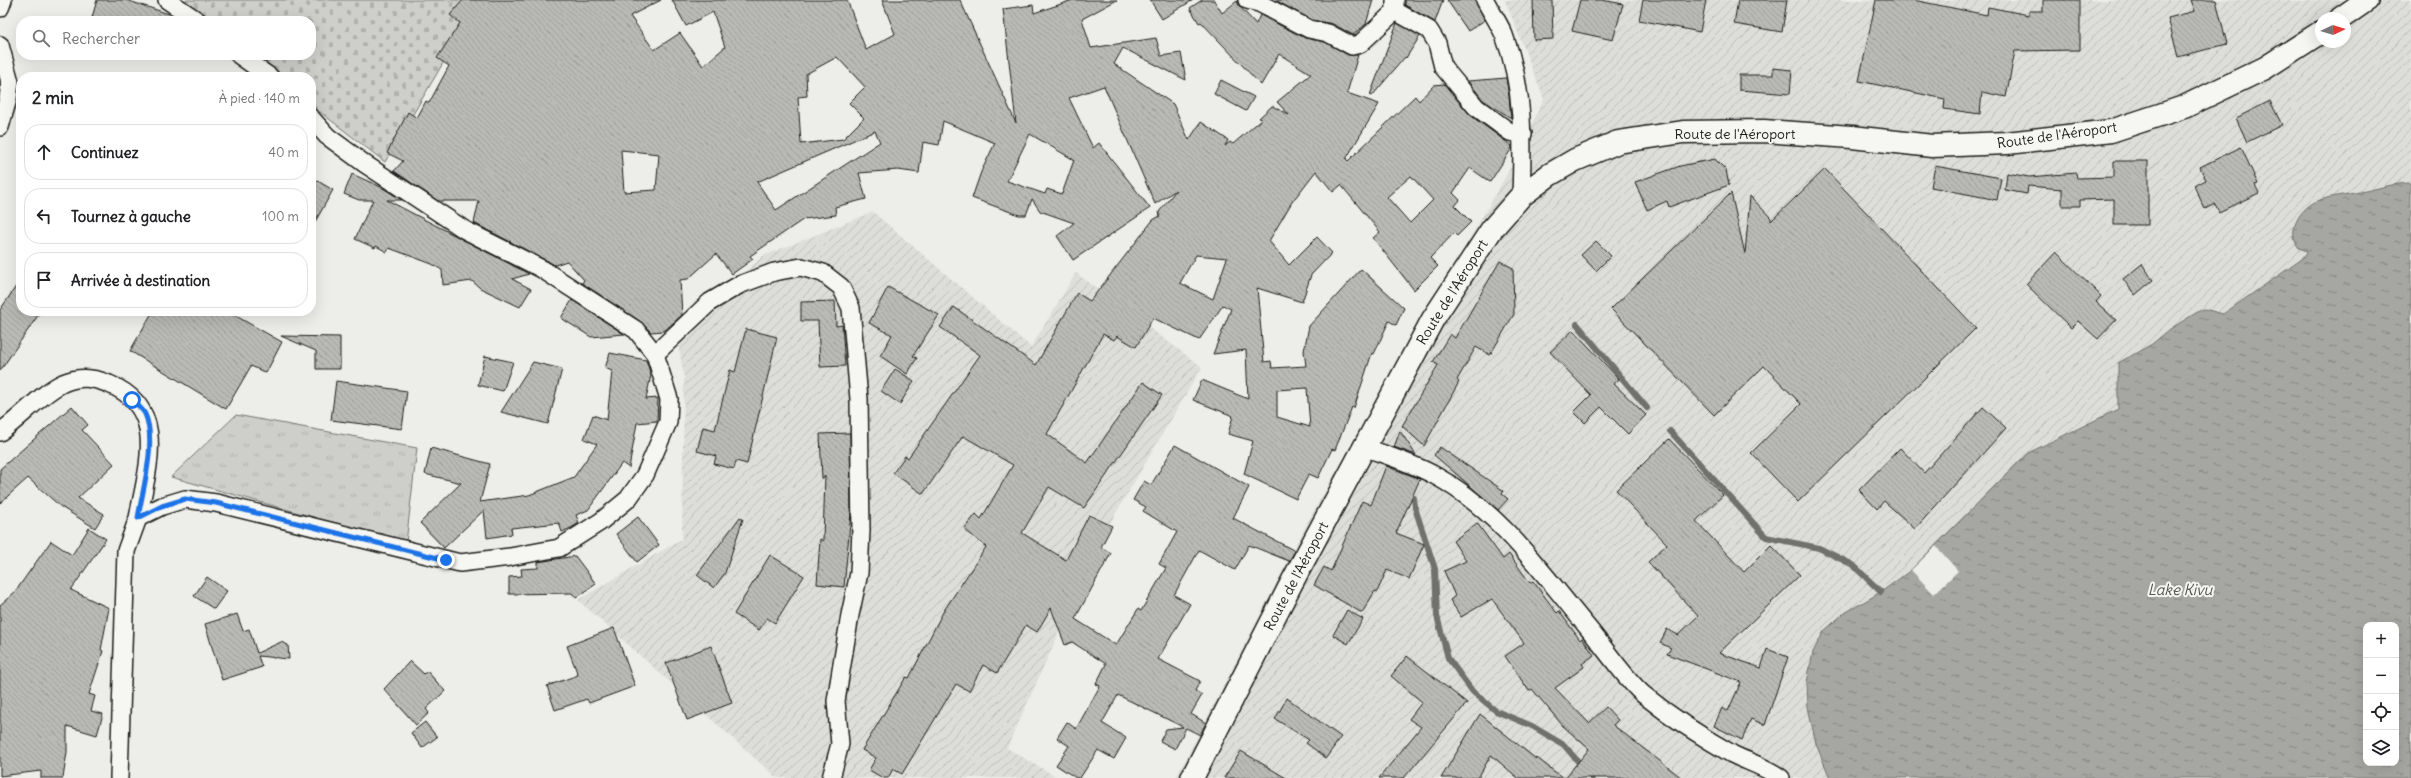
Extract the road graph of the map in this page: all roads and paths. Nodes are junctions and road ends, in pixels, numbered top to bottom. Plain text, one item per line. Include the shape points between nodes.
1 (3, 0) edge
2 (166, 0) edge
3 (1247, 0) edge
4 (1485, 0) edge
5 (2367, 0) edge
6 (1395, 6) edge
7 (0, 8) edge
8 (2350, 12) edge
9 (190, 16) edge
10 (2315, 36) edge
11 (0, 45) edge
12 (246, 60) edge
13 (3, 65) edge
14 (263, 72) edge
15 (316, 124) edge
16 (0, 127) edge
17 (1523, 134) junction
18 (1521, 196) junction
19 (656, 354) junction
20 (0, 432) edge
21 (1364, 447) junction
22 (138, 518) junction
23 (119, 778) edge
24 (831, 778) edge
25 (1192, 778) edge
26 (1780, 778) edge

1 - 7 street
2 - 9 street
3 - 6 street via 1309,29 1328,33 1352,46 1360,44
4 - 17 street via 1504,35 1519,92
5 - 8 highway
6 - 17 street via 1429,30 1437,43 1443,67 1476,107 1510,132
10 - 18 highway, Route de l'Aéroport via 2265,68 2197,101 2111,131 2007,143 1932,146 1764,131 1683,132 1618,142 1575,160
11 - 13 street
12 - 14 street
13 - 16 street via 10,82
15 - 19 street via 327,136 365,164 465,230 542,268 636,330
17 - 18 street
18 - 21 highway, Route de l'Aéroport via 1492,229 1433,319
19 - 22 street via 669,399 668,422 645,475 628,499 600,522 559,548 480,562 460,563 216,503 185,499 162,506
19 - 24 street via 710,302 739,285 774,272 801,267 823,273 841,287 851,308 859,400 861,530 859,573 836,701 840,744
20 - 22 street via 61,384 80,377 114,386 144,412 149,425 148,458
21 - 25 highway, Route de l'Aéroport
21 - 26 street via 1407,462 1435,476 1494,519 1643,694 1732,754 1771,770
22 - 23 street via 126,551

